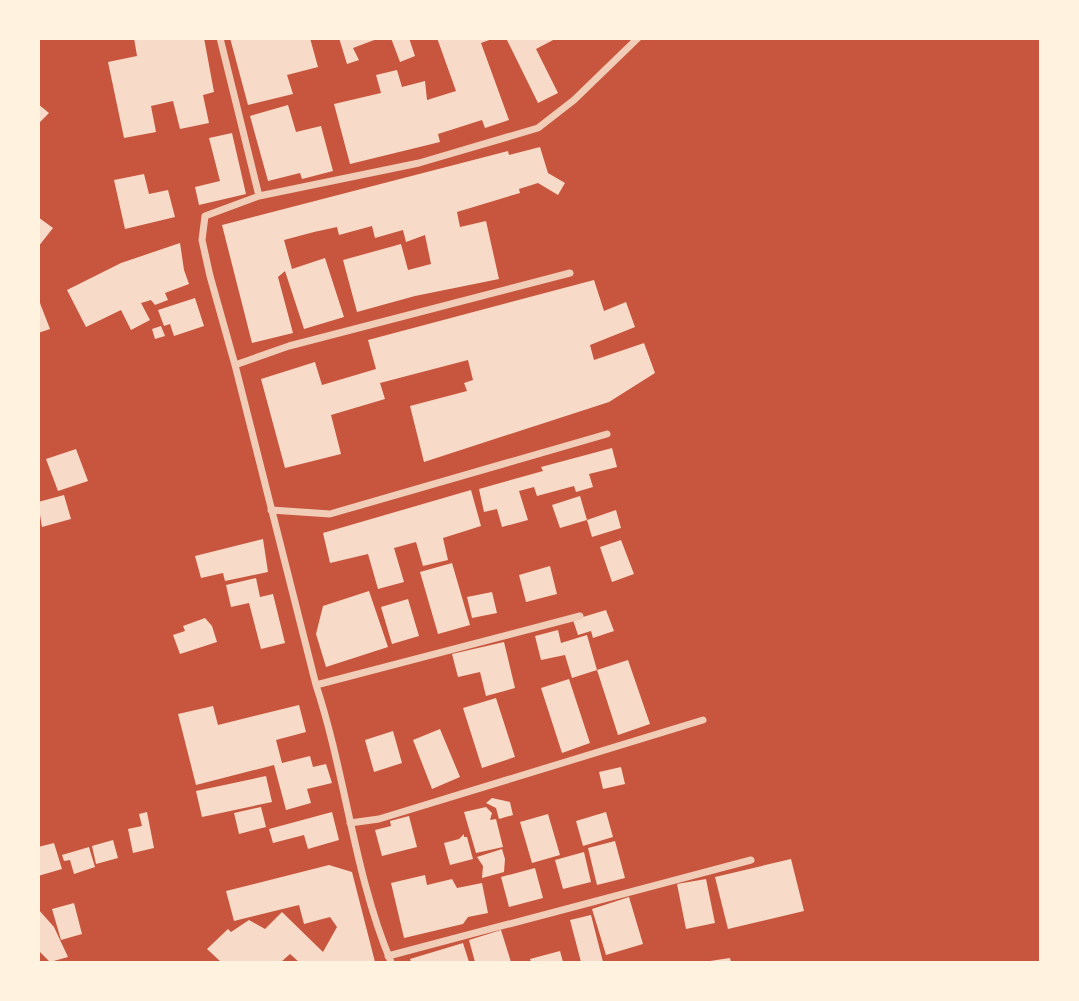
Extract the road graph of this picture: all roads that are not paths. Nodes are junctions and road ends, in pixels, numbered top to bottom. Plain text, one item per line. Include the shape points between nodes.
1 (220, 38) edge
2 (638, 38) edge
3 (259, 196) junction
4 (570, 273) dead end
5 (235, 365) junction
6 (607, 434) dead end
7 (271, 510) junction
8 (580, 616) dead end
9 (316, 685) junction
10 (703, 720) dead end
11 (351, 823) junction
12 (751, 860) dead end
13 (389, 959) edge

1 - 3 street
2 - 3 street via 538,128 419,163
3 - 5 street via 205,216 202,240
4 - 5 street via 289,346
5 - 7 street
6 - 7 street via 330,514
7 - 9 street
8 - 9 street
9 - 11 street
10 - 11 street via 379,819
11 - 13 street via 356,855
12 - 13 street

